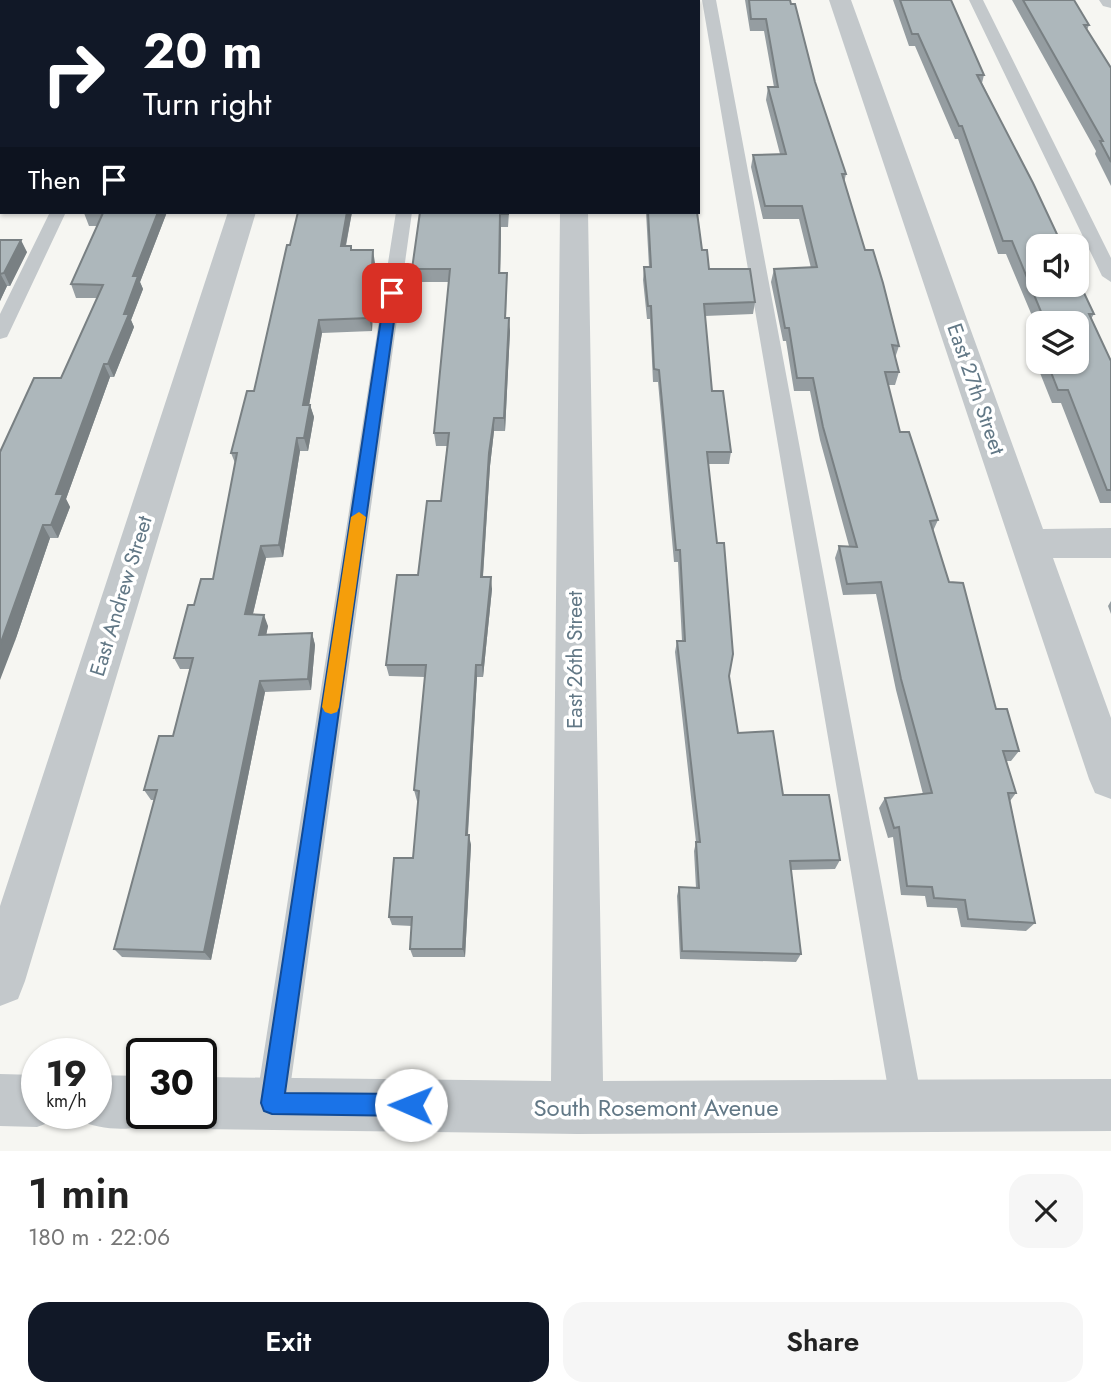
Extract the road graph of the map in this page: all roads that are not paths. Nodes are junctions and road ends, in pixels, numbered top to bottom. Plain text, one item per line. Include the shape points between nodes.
1 (709, 0) edge
2 (840, 0) edge
3 (976, 0) edge
4 (57, 214) edge
5 (241, 214) edge
6 (404, 214) edge
7 (574, 214) edge
8 (1111, 275) edge
9 (0, 333) edge
10 (1111, 543) edge
11 (1030, 544) junction
12 (1109, 768) edge
13 (0, 981) edge
14 (0, 1101) edge
15 (21, 1101) edge
16 (217, 1103) edge
17 (272, 1103) junction
18 (1111, 1105) edge
19 (907, 1106) junction
20 (577, 1108) junction

1 - 19 lane
2 - 11 street, East 27th Street
3 - 8 lane
4 - 9 lane
5 - 13 street, East Andrew Street
6 - 17 lane
7 - 20 street, East 26th Street
10 - 11 street
11 - 12 street, East 27th Street
14 - 15 street
16 - 17 street, South Rosemont Avenue
17 - 20 street, South Rosemont Avenue
18 - 19 street, South Rosemont Avenue
19 - 20 street, South Rosemont Avenue

